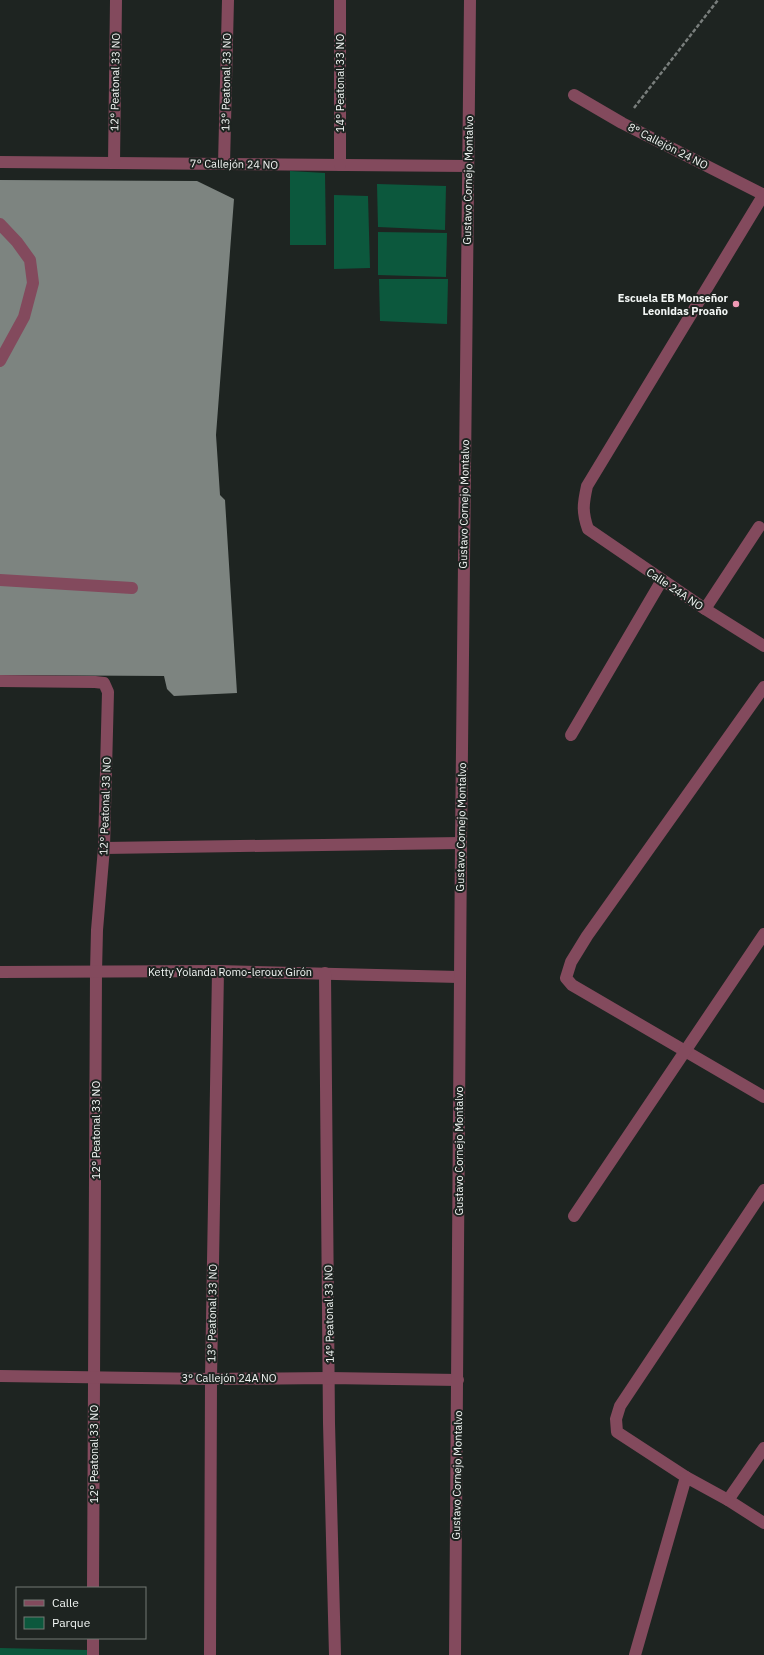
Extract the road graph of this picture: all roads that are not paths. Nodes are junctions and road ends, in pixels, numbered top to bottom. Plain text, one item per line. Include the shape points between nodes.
1 (116, 0) edge
2 (228, 0) edge
3 (340, 0) edge
4 (470, 0) edge
5 (574, 95) dead end
6 (0, 162) edge
7 (114, 163) junction
8 (224, 164) junction
9 (340, 165) junction
10 (468, 166) junction
11 (764, 194) edge
12 (0, 224) edge
13 (0, 361) edge
14 (759, 527) dead end
15 (0, 580) edge
16 (662, 580) junction
17 (132, 588) dead end
18 (705, 609) junction
19 (764, 646) edge
20 (0, 681) edge
21 (764, 687) edge
22 (571, 735) dead end
23 (461, 843) junction
24 (104, 848) junction
25 (764, 934) edge
26 (218, 971) junction
27 (0, 972) edge
28 (96, 972) junction
29 (325, 973) junction
30 (460, 976) junction
31 (685, 1050) junction
32 (764, 1096) edge
33 (764, 1190) edge
34 (574, 1216) dead end
35 (0, 1376) edge
36 (94, 1377) junction
37 (329, 1378) junction
38 (211, 1379) junction
39 (458, 1380) junction
40 (764, 1448) edge
41 (686, 1477) junction
42 (728, 1500) junction
43 (764, 1523) edge
44 (93, 1587) edge
45 (93, 1639) edge
46 (93, 1655) edge
47 (210, 1655) edge
48 (335, 1655) edge
49 (455, 1655) edge
50 (635, 1655) edge

1 - 7 street, 12° Peatonal 33 NO
2 - 8 street, 13° Peatonal 33 NO
3 - 9 street, 14° Peatonal 33 NO
4 - 10 street, Gustavo Cornejo Montalvo
5 - 11 street, 8° Callejón 24 NO via 622,123
6 - 7 street, 7° Callejón 24 NO
7 - 8 street, 7° Callejón 24 NO
8 - 9 street, 7° Callejón 24 NO
9 - 10 street, 7° Callejón 24 NO
10 - 23 street, Gustavo Cornejo Montalvo
11 - 16 street, Calle 24A NO via 587,486 583,514 588,529
12 - 13 street via 30,260 33,283 24,316
14 - 18 street
15 - 17 street
16 - 18 street, Calle 24A NO
16 - 22 street
18 - 19 street, Calle 24A NO
20 - 24 street, 12° Peatonal 33 NO via 104,683 108,692
21 - 31 street via 587,936 571,962 566,978 572,985
23 - 24 street
23 - 30 street, Gustavo Cornejo Montalvo
24 - 28 street, 12° Peatonal 33 NO
25 - 31 street
26 - 28 street, Ketty Yolanda Romo-leroux Girón
26 - 29 street, Ketty Yolanda Romo-leroux Girón
26 - 38 street, 13° Peatonal 33 NO
27 - 28 street, Ketty Yolanda Romo-leroux Girón
28 - 36 street, 12° Peatonal 33 NO
29 - 30 street, Ketty Yolanda Romo-leroux Girón
29 - 37 street, 14° Peatonal 33 NO
30 - 39 street, Gustavo Cornejo Montalvo
31 - 32 street
31 - 34 street
33 - 41 street via 620,1406 616,1419 617,1432
35 - 36 street, 3° Callejón 24A NO
36 - 38 street, 3° Callejón 24A NO
36 - 44 street, 12° Peatonal 33 NO
37 - 38 street, 3° Callejón 24A NO
37 - 39 street, 3° Callejón 24A NO
37 - 48 street, 14° Peatonal 33 NO
38 - 47 street, 13° Peatonal 33 NO
39 - 49 street, Gustavo Cornejo Montalvo
40 - 42 street
41 - 42 street
41 - 50 street
42 - 43 street
45 - 46 street

